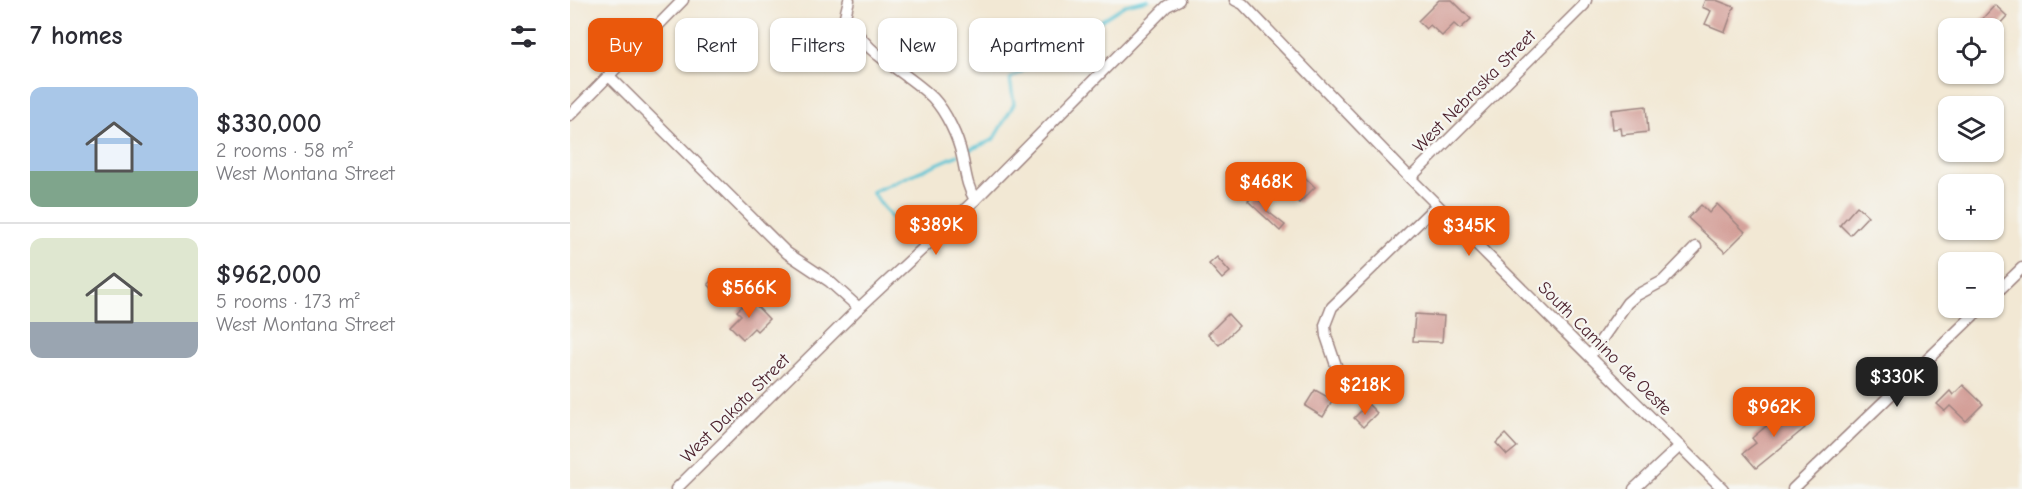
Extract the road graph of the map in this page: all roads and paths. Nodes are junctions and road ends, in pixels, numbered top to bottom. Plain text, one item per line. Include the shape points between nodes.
1 (683, 0) edge
2 (849, 0) edge
3 (1179, 0) edge
4 (1235, 0) edge
5 (1586, 0) edge
6 (609, 76) junction
7 (570, 115) edge
8 (1410, 178) junction
9 (975, 200) junction
10 (1437, 205) junction
11 (1696, 247) dead end
12 (2022, 268) edge
13 (2004, 285) edge
14 (859, 308) junction
15 (1971, 318) edge
16 (1590, 356) junction
17 (1344, 389) dead end
18 (1680, 446) junction
19 (676, 489) edge
20 (1634, 489) edge
21 (1723, 489) edge
22 (1794, 489) edge

1 - 6 street
2 - 9 street via 845,16 857,34 933,98 944,114 957,139 967,185
3 - 9 street, West Dakota Street via 1167,6
4 - 8 street, South Camino de Oeste
5 - 8 street, West Nebraska Street
6 - 7 street
6 - 14 street via 787,253 829,281
8 - 10 street, South Camino de Oeste
9 - 14 street, West Dakota Street
10 - 16 street, South Camino de Oeste
10 - 17 street via 1332,307 1325,325 1326,336
11 - 16 street via 1663,280 1627,303
12 - 13 street
14 - 19 street, West Dakota Street
15 - 22 street
16 - 18 street, South Camino de Oeste
18 - 20 street
18 - 21 street, South Camino de Oeste

